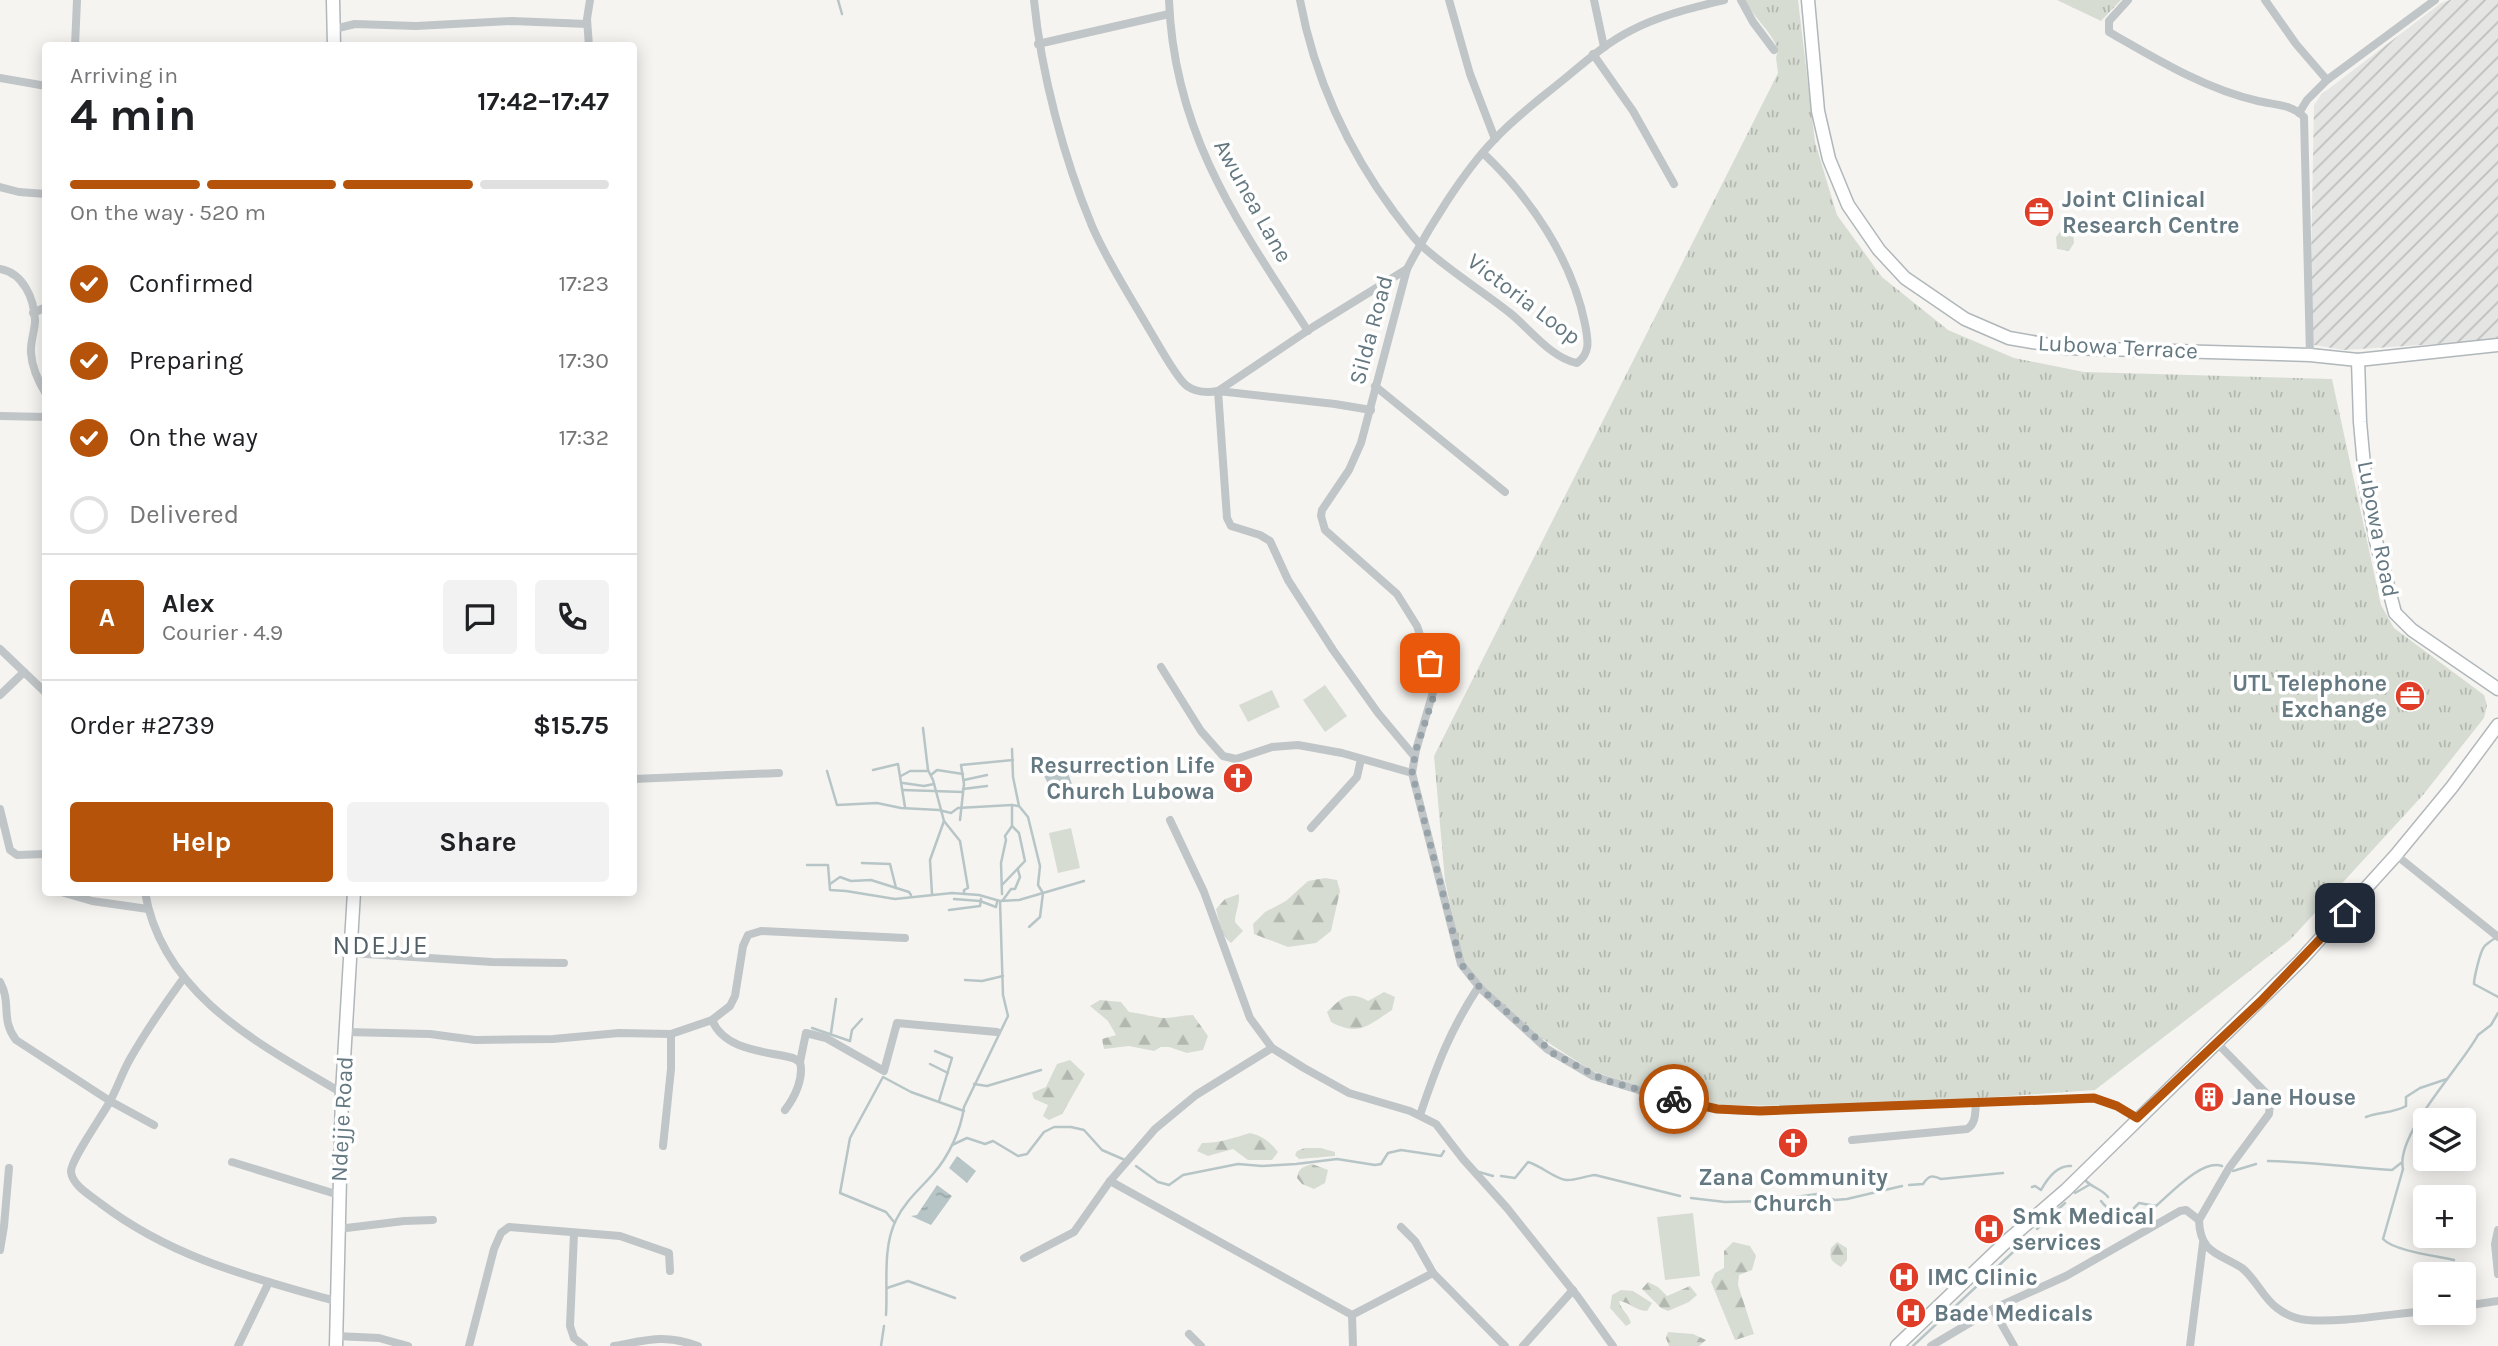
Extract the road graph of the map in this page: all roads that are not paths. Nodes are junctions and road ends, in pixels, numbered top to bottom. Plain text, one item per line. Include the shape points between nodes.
1 (76, 0) edge
2 (333, 0) edge
3 (590, 0) edge
4 (1034, 0) edge
5 (1169, 0) edge
6 (1300, 0) edge
7 (1449, 0) edge
8 (1594, 0) edge
9 (1724, 0) edge
10 (1741, 0) edge
11 (2128, 0) edge
12 (2265, 0) edge
13 (2435, 0) edge
14 (1809, 1) edge
15 (1169, 14) junction
16 (587, 24) junction
17 (334, 29) junction
18 (75, 42) edge
19 (334, 42) edge
20 (589, 42) edge
21 (1038, 44) junction
22 (1604, 47) junction
23 (1774, 50) dead end
24 (1593, 54) junction
25 (0, 78) edge
26 (2327, 80) junction
27 (42, 85) edge
28 (2299, 113) junction
29 (1495, 139) junction
30 (1483, 153) junction
31 (1674, 184) dead end
32 (0, 187) edge
33 (42, 194) edge
34 (1420, 244) junction
35 (1407, 269) junction
36 (0, 270) edge
37 (42, 309) edge
38 (33, 313) junction
39 (1308, 331) junction
40 (2498, 345) edge
41 (2310, 355) junction
42 (2358, 360) junction
43 (1375, 386) junction
44 (42, 387) edge
45 (1218, 391) junction
46 (1371, 410) junction
47 (0, 416) edge
48 (42, 417) edge
49 (1505, 492) dead end
50 (0, 649) edge
51 (1161, 667) dead end
52 (24, 672) junction
53 (2498, 688) edge
54 (42, 689) edge
55 (0, 695) edge
56 (2498, 725) edge
57 (1414, 756) junction
58 (1361, 759) junction
59 (779, 773) dead end
60 (1412, 773) junction
61 (637, 779) edge
62 (0, 808) edge
63 (1170, 820) dead end
64 (1311, 828) dead end
65 (42, 854) edge
66 (2396, 855) junction
67 (75, 896) edge
68 (146, 896) edge
69 (354, 896) edge
70 (148, 909) junction
71 (2498, 937) edge
72 (905, 938) dead end
73 (350, 953) junction
74 (564, 962) dead end
75 (183, 979) junction
76 (0, 982) edge
77 (1479, 986) junction
78 (712, 1020) junction
79 (346, 1032) junction
80 (997, 1032) dead end
81 (671, 1034) junction
82 (2217, 1043) junction
83 (1272, 1048) junction
84 (800, 1062) junction
85 (342, 1093) junction
86 (110, 1101) junction
87 (1976, 1103) junction
88 (785, 1110) dead end
89 (1420, 1115) junction
90 (2137, 1118) junction
91 (154, 1125) dead end
92 (1852, 1140) dead end
93 (663, 1146) dead end
94 (232, 1162) dead end
95 (9, 1168) dead end
96 (1110, 1181) junction
97 (338, 1195) junction
98 (432, 1220) dead end
99 (2199, 1220) junction
100 (1401, 1227) dead end
101 (338, 1229) junction
102 (2498, 1230) edge
103 (573, 1233) junction
104 (2203, 1243) junction
105 (0, 1250) edge
106 (1024, 1258) dead end
107 (670, 1271) dead end
108 (1433, 1273) junction
109 (2498, 1274) edge
110 (269, 1282) junction
111 (1573, 1290) junction
112 (335, 1301) junction
113 (2498, 1301) edge
114 (2476, 1304) edge
115 (1993, 1309) junction
116 (2413, 1312) edge
117 (1352, 1315) junction
118 (1189, 1335) dead end
119 (336, 1341) edge
120 (238, 1346) edge
121 (408, 1346) edge
122 (469, 1346) edge
123 (584, 1346) edge
124 (614, 1346) edge
125 (698, 1346) edge
126 (1201, 1346) edge
127 (1353, 1346) edge
128 (1504, 1346) edge
129 (1523, 1346) edge
130 (1613, 1346) edge
131 (1897, 1346) edge
132 (1931, 1346) edge
133 (2014, 1346) edge
134 (2190, 1346) edge

1 - 18 street
2 - 17 street
3 - 16 street
4 - 21 street
5 - 15 street, Awunea Lane
6 - 34 street via 1306,31 1345,134 1364,169
7 - 29 street via 1469,74
8 - 22 street
9 - 22 street, Silda Road via 1670,13
10 - 23 street
11 - 28 street via 2109,21 2109,32 2216,87
12 - 26 street
13 - 26 street
14 - 41 street, Lubowa Terrace via 1818,111 1829,159 1848,205 1905,278 1965,319 2009,338 2047,346
15 - 21 street
15 - 39 street, Awunea Lane via 1181,90 1206,163
16 - 17 street via 512,20 416,26 355,24
16 - 20 street
17 - 19 street
21 - 45 street via 1092,227 1185,385 1207,393
22 - 24 street, Silda Road
24 - 29 street, Silda Road
24 - 31 street via 1633,111
25 - 27 street
26 - 28 street
28 - 41 street via 2305,124
29 - 30 street, Silda Road
30 - 34 street, Silda Road
30 - 34 street, Victoria Loop via 1513,184 1564,263 1582,309 1588,351 1577,363 1564,360
32 - 33 street
34 - 35 street, Silda Road
35 - 39 street
35 - 43 street, Silda Road
36 - 38 street via 22,281
37 - 38 street
38 - 44 street via 32,356
39 - 45 street
40 - 42 street, Lubowa Terrace
41 - 42 street, Lubowa Terrace
42 - 53 street, Lubowa Road via 2366,487 2395,613 2412,630
43 - 46 street, Silda Road
43 - 49 street
45 - 46 street
45 - 57 street via 1231,526 1270,541 1288,580 1332,650
46 - 57 street, Silda Road via 1349,470 1321,516 1325,530 1397,594 1417,626 1436,682
47 - 48 street
50 - 52 street
51 - 58 street via 1201,732 1223,757 1236,759 1272,747 1298,745
52 - 54 street
52 - 55 street
56 - 66 street
57 - 60 street, Silda Road
58 - 60 street
58 - 64 street via 1357,777
59 - 61 street
60 - 77 street, Silda Road via 1460,959
62 - 65 street via 12,853
63 - 83 street via 1204,892 1250,1018
66 - 71 street
66 - 82 street via 2300,961
67 - 70 street
68 - 70 street
69 - 73 street, Ndejje Road
70 - 75 street
72 - 78 street via 761,931 748,935 735,996
73 - 74 street
73 - 79 street, Ndejje Road
75 - 85 street via 239,1030
75 - 86 street via 155,1018
76 - 86 street via 7,1001 7,1028 16,1040
77 - 87 street, Silda Road via 1554,1054 1604,1080 1658,1096 1744,1111
77 - 89 street via 1442,1051
78 - 81 street
78 - 84 street via 722,1038 732,1043
79 - 81 street via 475,1040
79 - 85 street, Ndejje Road
80 - 84 street via 897,1023 884,1071 826,1038 806,1033
81 - 93 street
82 - 90 street
82 - 99 street via 2266,1093 2270,1108
83 - 89 street via 1349,1093
83 - 96 street via 1175,1112
84 - 88 street via 800,1080
85 - 97 street, Ndejje Road
86 - 91 street
86 - 110 street via 72,1164 73,1178 81,1189 121,1219 183,1253
87 - 90 street, Silda Road via 2094,1098
87 - 92 street via 1972,1127 1967,1129
89 - 111 street via 1441,1128
90 - 131 street
94 - 97 street
95 - 105 street
96 - 106 street via 1074,1232
96 - 117 street
97 - 101 street, Ndejje Road
98 - 101 street
99 - 104 street
99 - 115 street via 2180,1211 2066,1276
100 - 108 street
101 - 112 street, Ndejje Road
102 - 109 street
103 - 107 street via 620,1236 664,1250 669,1253
103 - 122 street via 509,1227 501,1233
103 - 123 street via 570,1326 574,1338
104 - 116 street via 2244,1270 2275,1307 2294,1317 2332,1320
104 - 134 street
108 - 117 street
108 - 128 street
110 - 112 street
110 - 120 street
111 - 129 street
111 - 130 street
112 - 119 street, Ndejje Road
113 - 114 street
115 - 132 street
115 - 133 street
117 - 127 street
118 - 126 street
119 - 121 street via 379,1338
124 - 125 street via 664,1338

